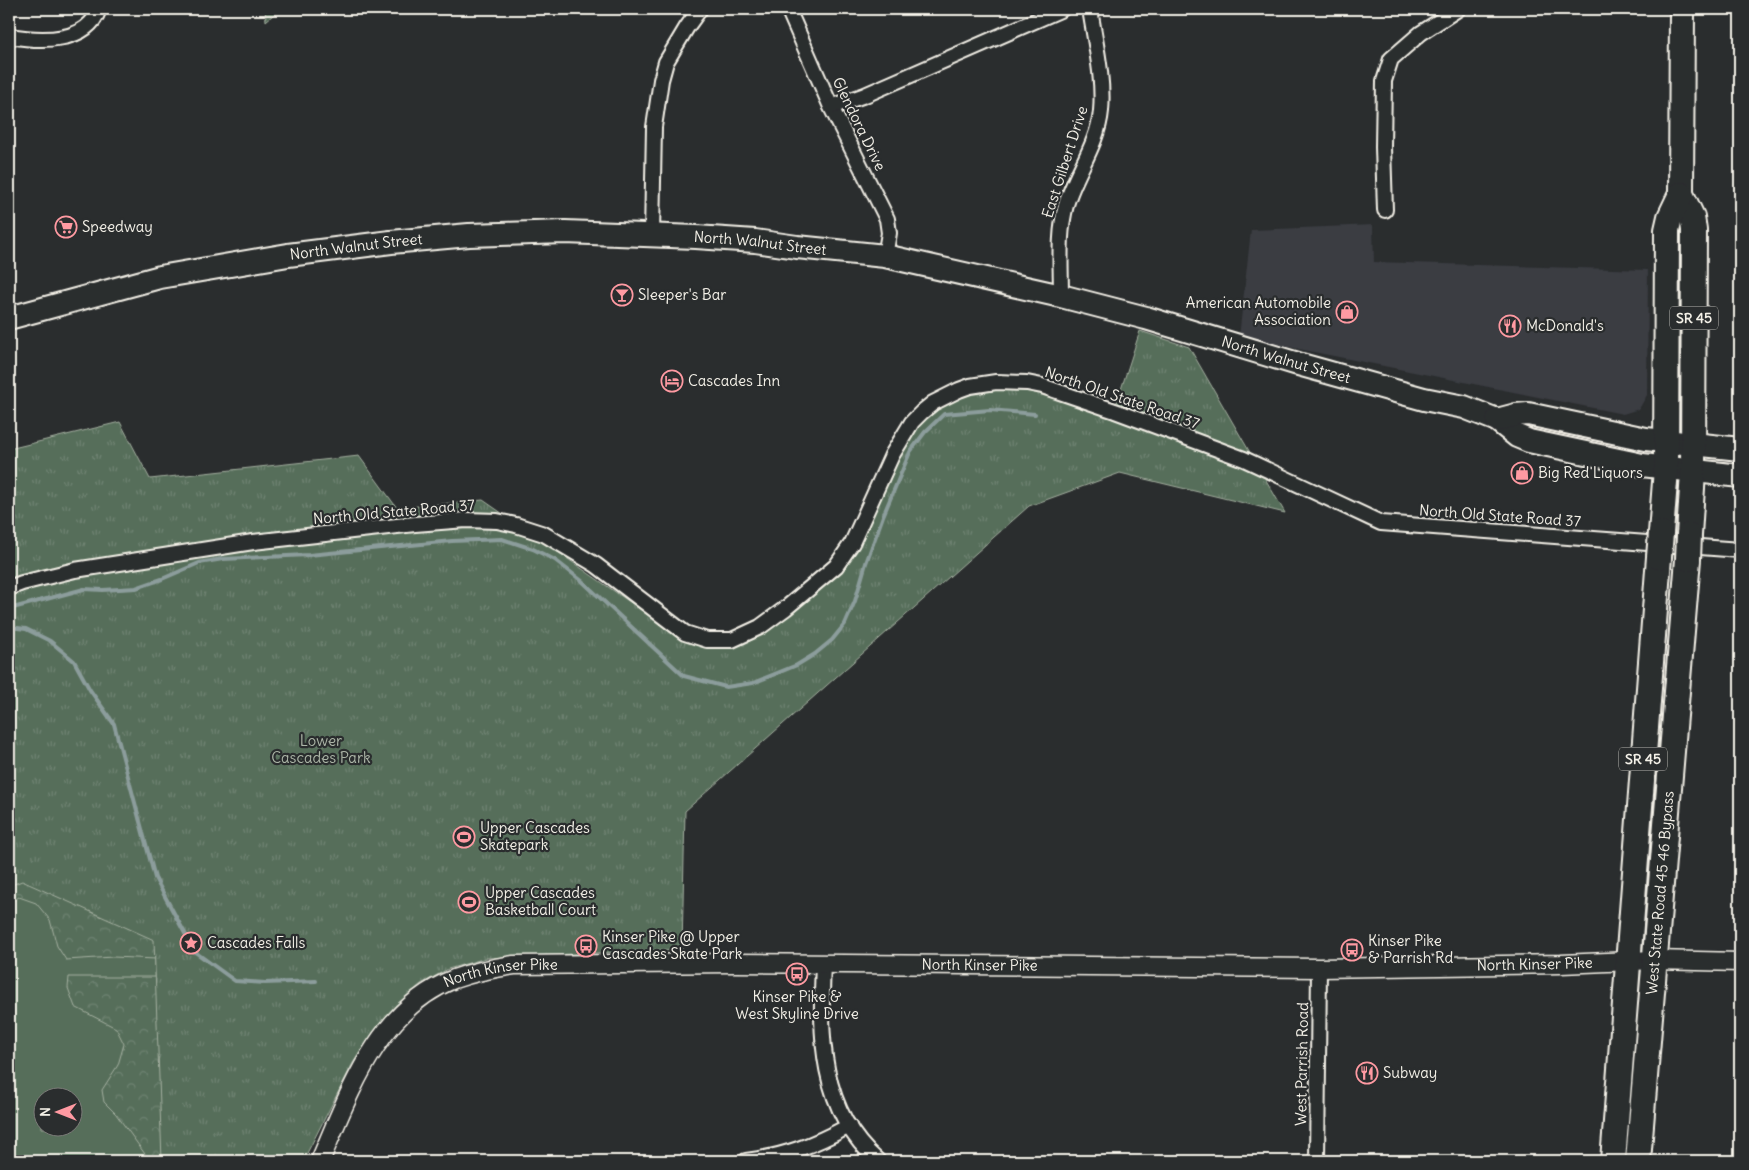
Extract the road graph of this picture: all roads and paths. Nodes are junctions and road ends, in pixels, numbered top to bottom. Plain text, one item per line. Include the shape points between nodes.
1 (99, 9) edge
2 (700, 9) edge
3 (788, 9) edge
4 (1062, 9) edge
5 (1090, 9) edge
6 (1458, 9) edge
7 (1682, 9) edge
8 (9, 36) edge
9 (831, 107) junction
10 (1681, 194) junction
11 (1385, 210) dead end
12 (652, 235) junction
13 (885, 256) junction
14 (1061, 296) junction
15 (9, 318) edge
16 (1497, 420) junction
17 (1666, 442) junction
18 (1693, 445) junction
19 (1740, 449) edge
20 (1666, 469) junction
21 (1693, 472) junction
22 (1740, 476) edge
23 (1740, 550) edge
24 (9, 588) edge
25 (1654, 960) junction
26 (1628, 961) junction
27 (1740, 962) edge
28 (823, 964) junction
29 (1319, 968) junction
30 (848, 1126) junction
31 (320, 1161) edge
32 (746, 1161) edge
33 (878, 1161) edge
34 (1317, 1161) edge
35 (1613, 1161) edge
36 (1638, 1161) edge

1 - 8 street via 85,29 69,36
2 - 12 street via 666,62 661,80 654,127
3 - 9 street, Glendora Drive
4 - 9 street
5 - 14 street, East Gilbert Drive via 1101,113 1062,221
6 - 11 street via 1421,33 1391,59 1384,81
7 - 10 highway, SR 45
9 - 13 street, Glendora Drive via 887,219 889,233
10 - 17 highway, SR 45 via 1667,230
10 - 18 highway, SR 45 via 1692,217 1694,230
12 - 13 main road, North Walnut Street via 755,241
12 - 15 main road, North Walnut Street via 502,234 329,249 160,277
13 - 14 main road, North Walnut Street
14 - 16 main road, North Walnut Street via 1424,399 1464,407
16 - 17 main road via 1528,414
16 - 20 main road, North Walnut Street via 1517,436 1529,440
17 - 18 main road
17 - 20 highway, SR 45
18 - 19 main road
18 - 21 highway, West State Road 45 46 Bypass / SR 45
20 - 21 main road, North Walnut Street
20 - 26 highway, West State Road 45 46 Bypass / SR 45, bridge
21 - 22 main road, North Walnut Street
21 - 25 highway, West State Road 45 46 Bypass / SR 45, bridge
23 - 24 street, North Old State Road 37 via 1382,523 1244,459 1042,386 1011,382 959,390 922,412 892,455 841,561 760,627 732,640 707,640 685,633 581,556 544,534 497,521 415,524 253,542 75,570
25 - 26 street, North Kinser Pike
25 - 27 street, North Kinser Pike
25 - 36 highway, West State Road 45 46 Bypass / SR 45
26 - 29 street, North Kinser Pike
26 - 35 highway, West State Road 45 46 Bypass / SR 45
28 - 29 street, North Kinser Pike
28 - 30 street via 821,1007 825,1061 835,1099
28 - 31 street, North Kinser Pike via 522,965 455,979 424,995 403,1012 380,1038 344,1104
29 - 34 street, West Parrish Road
30 - 32 street via 800,1149
30 - 33 street via 860,1144

